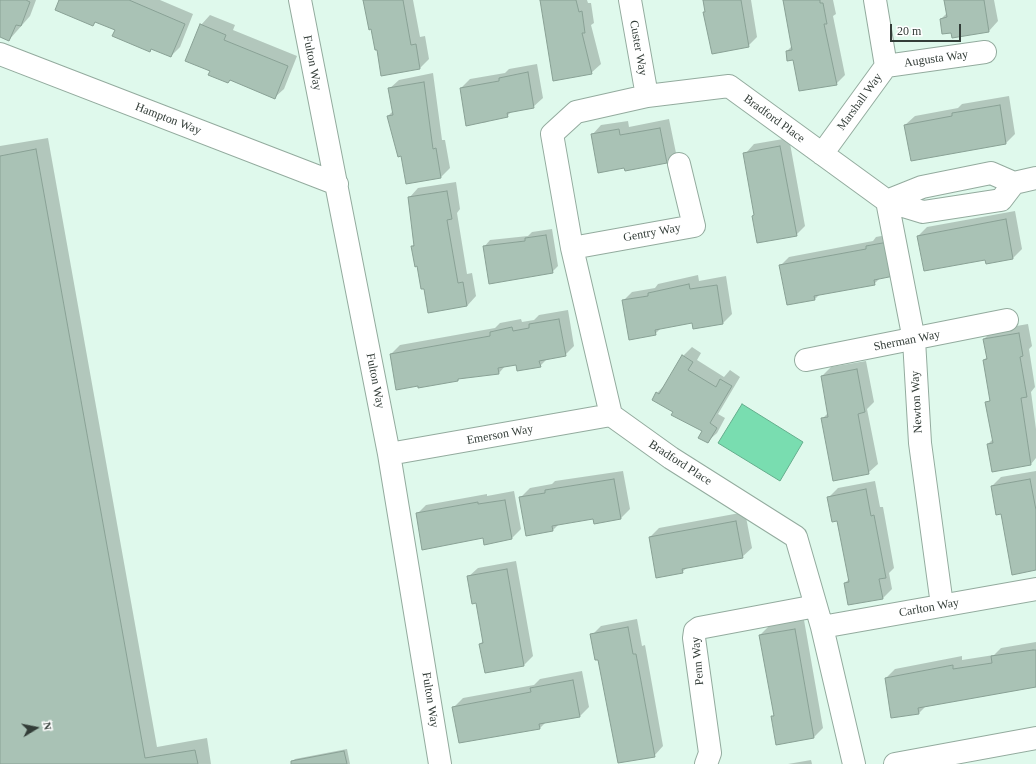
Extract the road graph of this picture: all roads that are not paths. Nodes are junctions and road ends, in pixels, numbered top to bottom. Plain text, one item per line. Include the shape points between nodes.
1 (300, 0) edge
2 (630, 0) edge
3 (874, 0) edge
4 (985, 52) dead end
5 (0, 54) edge
6 (886, 66) junction
7 (647, 96) junction
8 (822, 154) junction
9 (679, 164) dead end
10 (1036, 178) edge
11 (337, 184) junction
12 (887, 201) junction
13 (572, 248) junction
14 (1008, 320) dead end
15 (914, 340) junction
16 (806, 360) dead end
17 (611, 415) junction
18 (389, 454) junction
19 (1036, 589) edge
20 (942, 605) junction
21 (816, 606) junction
22 (822, 627) junction
23 (1036, 738) edge
24 (440, 764) edge
25 (706, 764) edge
26 (854, 764) edge
27 (895, 764) edge

1 - 11 street, Fulton Way
2 - 7 street, Custer Way
3 - 6 street, Marshall Way
4 - 6 street, Augusta Way
5 - 11 street, Hampton Way
6 - 8 street, Marshall Way
7 - 8 street, Bradford Place via 729,86
7 - 13 street, Bradford Place via 576,112 552,134
8 - 12 street, Bradford Place
9 - 13 street, Gentry Way via 694,226
10 - 12 street, Bradford Place via 1014,183 1001,200 923,212
11 - 18 street, Fulton Way
12 - 15 street, Newton Way
13 - 17 street
14 - 15 street, Sherman Way
15 - 16 street, Sherman Way
15 - 20 street, Newton Way via 920,442
17 - 18 street, Emerson Way
17 - 21 street, Bradford Place via 671,458 796,537
18 - 24 street, Fulton Way
19 - 20 street, Carlton Way
20 - 22 street, Carlton Way
21 - 22 street, Bradford Place
21 - 25 street, Penn Way via 699,628 695,631 710,753
22 - 26 street, Bradford Place
23 - 27 street

